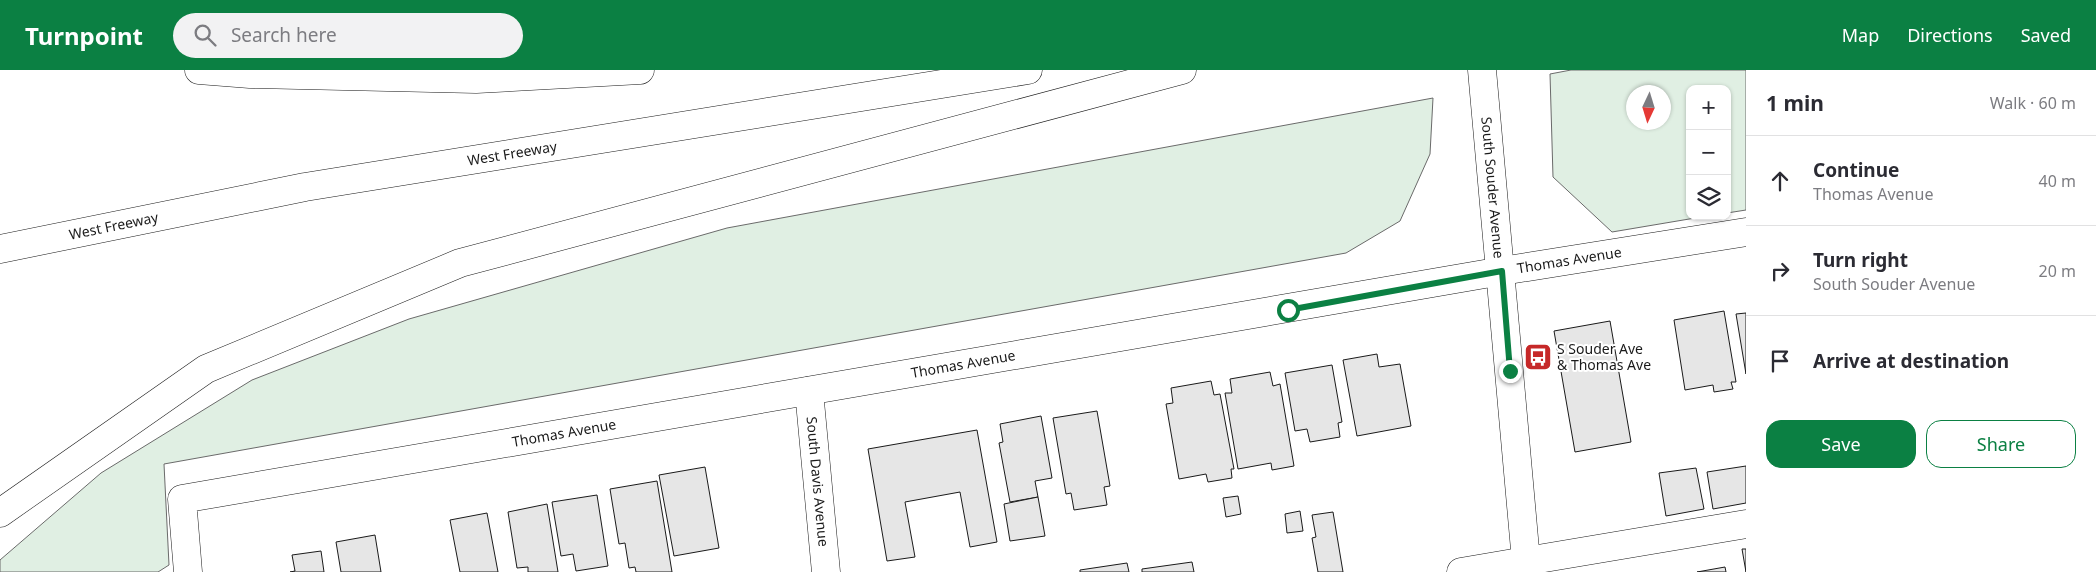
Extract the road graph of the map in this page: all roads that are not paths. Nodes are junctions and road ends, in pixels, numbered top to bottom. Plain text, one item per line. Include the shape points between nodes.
1 (200, 70) edge
2 (640, 70) edge
3 (1028, 70) edge
4 (1182, 70) edge
5 (1482, 70) edge
6 (1746, 232) edge
7 (0, 249) edge
8 (1502, 271) junction
9 (809, 391) junction
10 (0, 513) edge
11 (1746, 524) edge
12 (1527, 567) edge
13 (188, 572) edge
14 (826, 572) edge
15 (1461, 572) edge

1 - 2 main road via 476,79
3 - 7 main road, West Freeway via 305,187
4 - 10 main road via 460,263 206,369
5 - 8 main road, South Souder Avenue
6 - 8 main road, Thomas Avenue
8 - 9 main road, Thomas Avenue
8 - 12 main road, South Souder Avenue
9 - 13 main road, Thomas Avenue via 182,499
9 - 14 main road, South Davis Avenue
11 - 12 main road
12 - 15 main road

